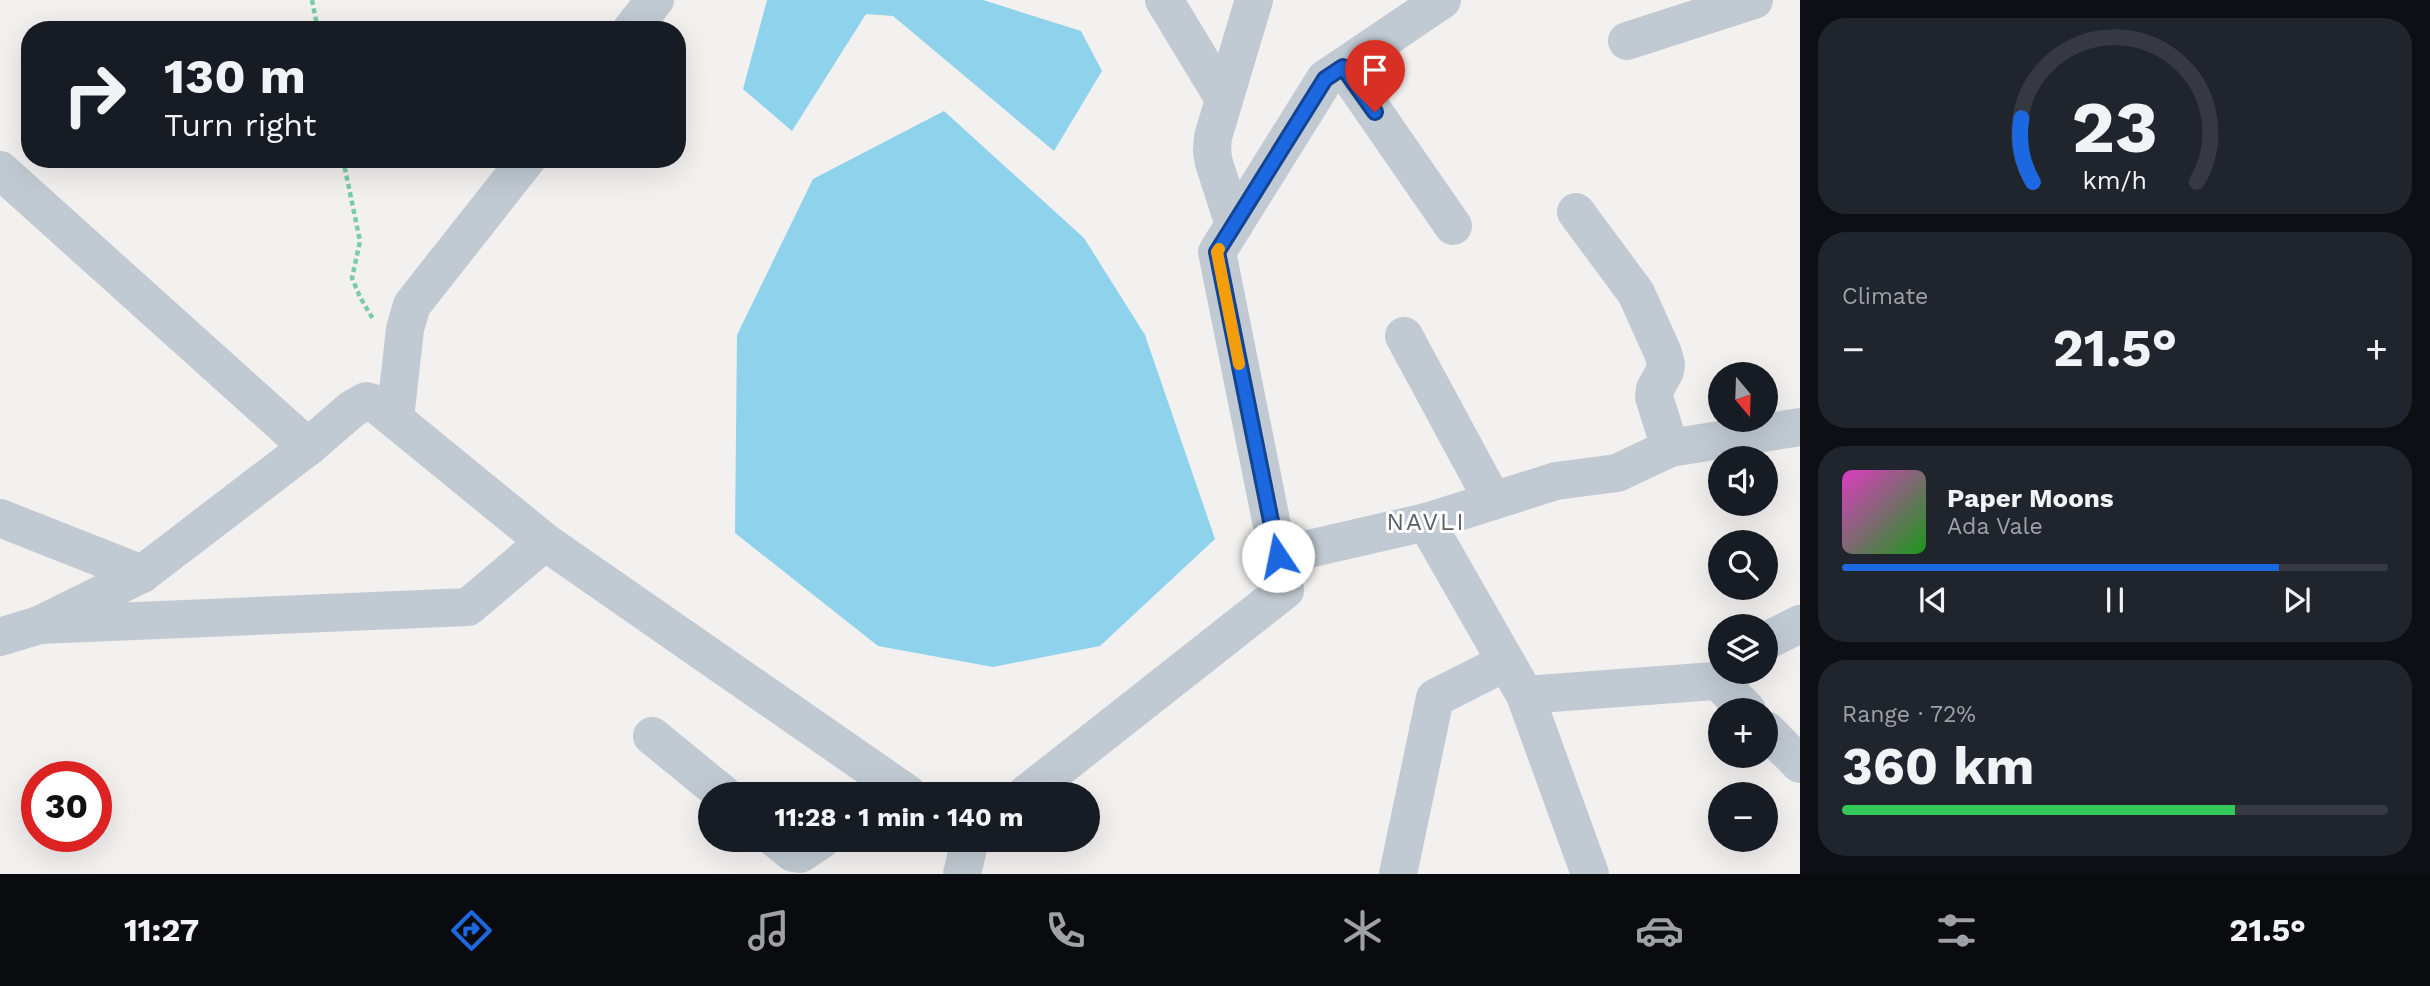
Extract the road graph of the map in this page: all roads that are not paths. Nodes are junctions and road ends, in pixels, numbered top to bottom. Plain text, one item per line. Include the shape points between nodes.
1 (655, 0) edge
2 (1164, 0) edge
3 (1254, 0) edge
4 (1442, 0) edge
5 (1754, 0) edge
6 (638, 21) edge
7 (1627, 41) dead end
8 (1343, 67) junction
9 (1224, 99) junction
10 (520, 168) edge
11 (0, 170) edge
12 (1576, 212) dead end
13 (1234, 225) junction
14 (1453, 226) dead end
15 (1404, 336) dead end
16 (395, 419) junction
17 (1800, 427) edge
18 (307, 446) junction
19 (1670, 448) junction
20 (1493, 501) junction
21 (0, 518) edge
22 (1426, 522) junction
23 (545, 542) junction
24 (1278, 556) junction
25 (142, 574) junction
26 (1800, 624) edge
27 (39, 625) junction
28 (1778, 635) edge
29 (0, 637) edge
30 (1506, 662) junction
31 (1708, 677) edge
32 (1722, 684) edge
33 (1525, 695) junction
34 (1735, 698) edge
35 (652, 736) dead end
36 (1778, 742) edge
37 (1800, 764) edge
38 (708, 782) edge
39 (881, 782) edge
40 (1041, 782) edge
41 (967, 852) edge
42 (962, 874) edge
43 (1398, 874) edge
44 (1590, 874) edge

1 - 6 street
2 - 9 street
3 - 9 street
4 - 8 street
5 - 7 street
8 - 13 street via 1325,79
8 - 14 street
9 - 13 street via 1212,151
10 - 16 street via 412,305
11 - 18 street
12 - 19 street via 1641,302 1663,353 1665,371 1654,397
13 - 24 street via 1217,252
15 - 20 street
16 - 18 street via 366,401
16 - 23 street
17 - 19 street
18 - 25 street
19 - 20 street via 1616,472 1556,481
20 - 22 street
21 - 25 street
22 - 24 street
22 - 30 street
23 - 27 street via 468,607
23 - 39 street
24 - 40 street via 1285,590
25 - 27 street
26 - 28 street
27 - 29 street
30 - 33 street
30 - 43 street via 1435,698
31 - 33 street
32 - 34 street
33 - 44 street
35 - 38 street
36 - 37 street
41 - 42 street

